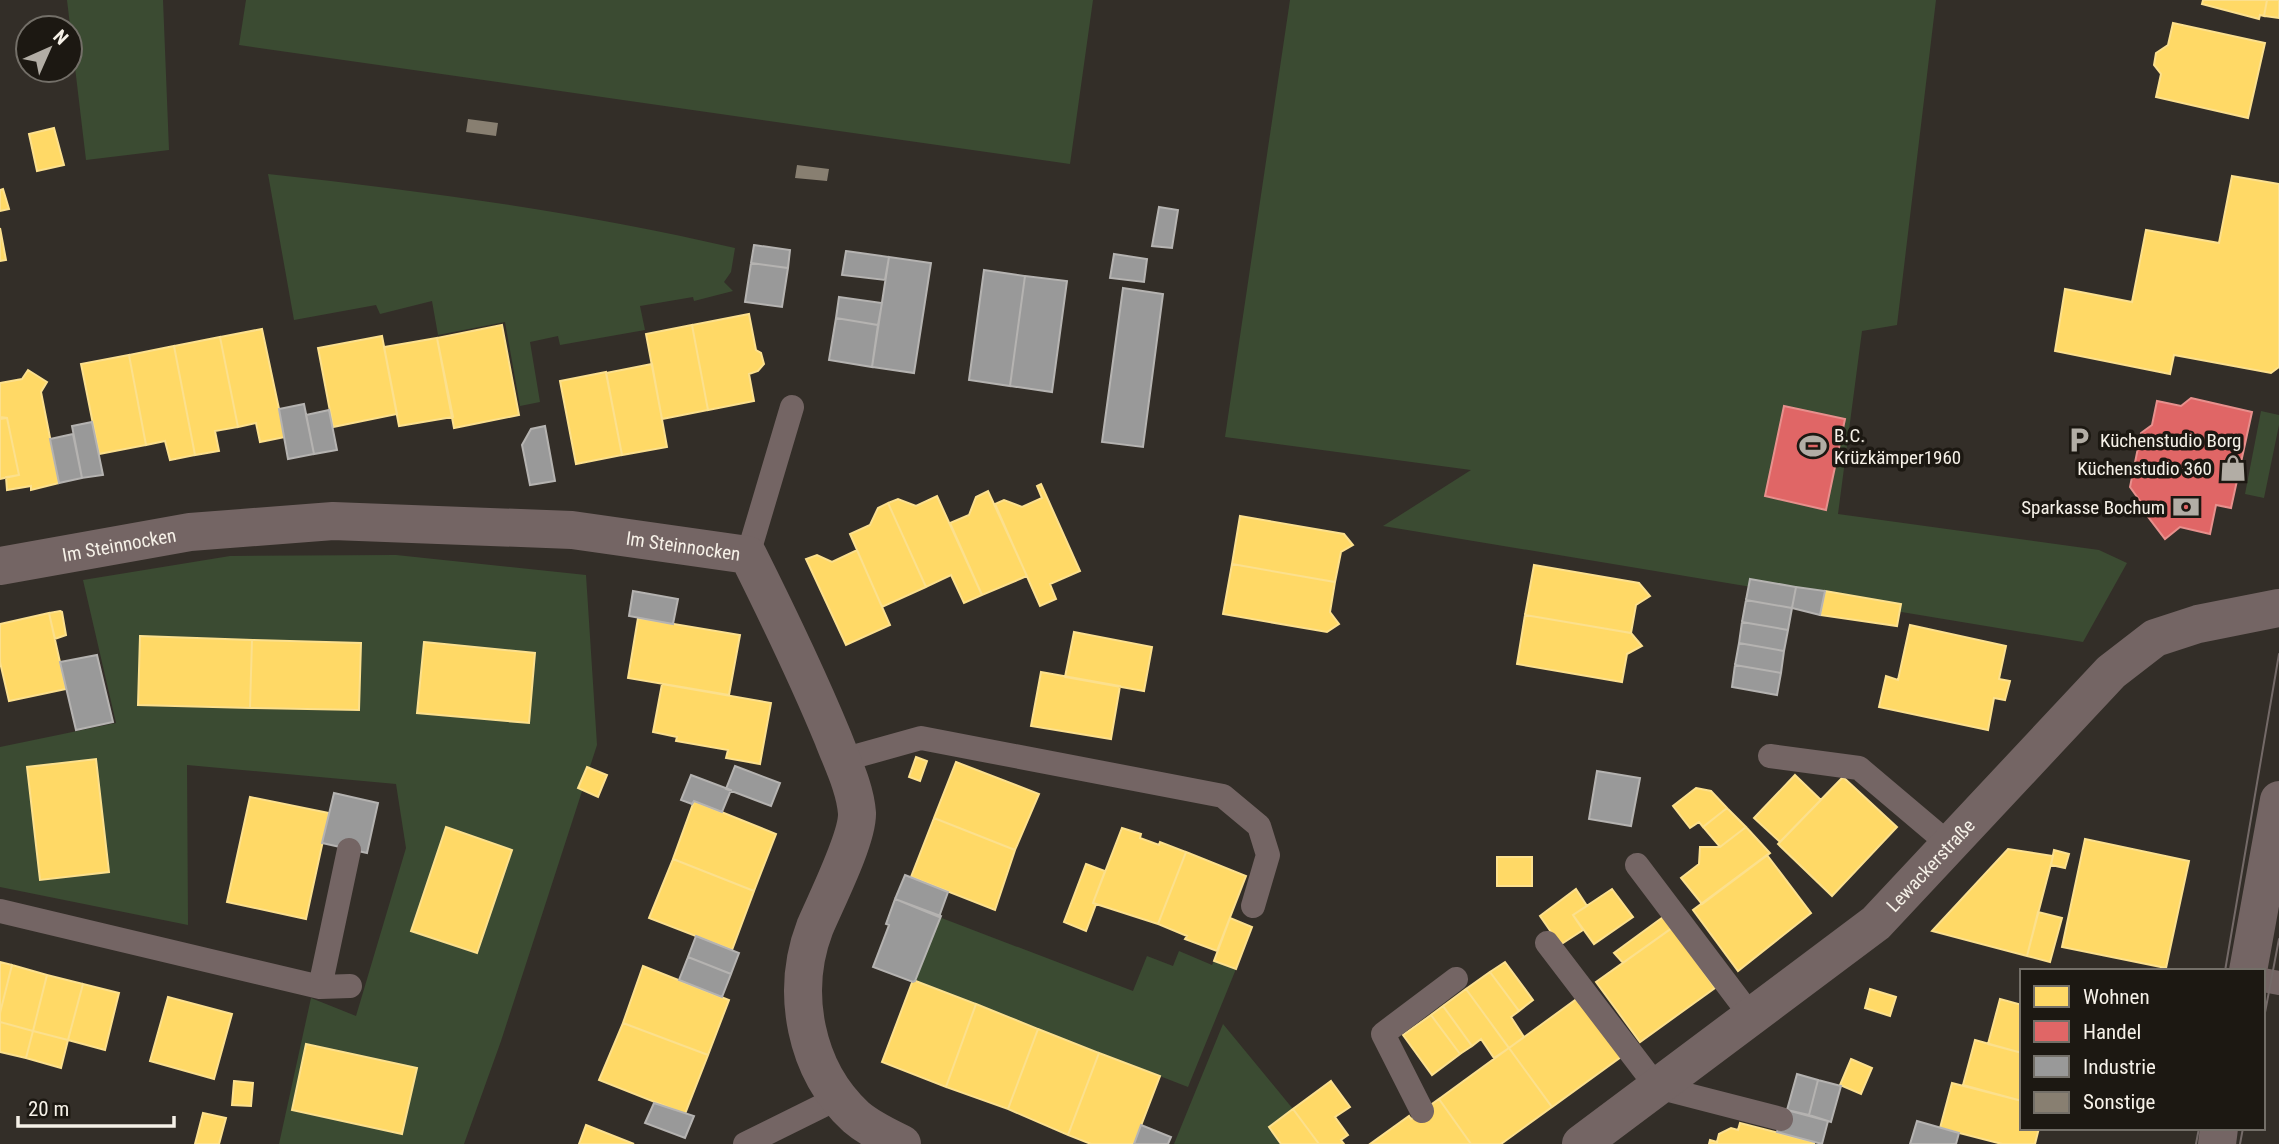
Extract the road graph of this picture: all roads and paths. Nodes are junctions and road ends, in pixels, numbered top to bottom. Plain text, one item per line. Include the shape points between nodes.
1 (792, 407) dead end
2 (748, 555) junction
3 (0, 566) edge
4 (2279, 608) edge
5 (1770, 756) dead end
6 (842, 760) junction
7 (2279, 800) edge
8 (1950, 845) junction
9 (349, 850) dead end
10 (1637, 864) dead end
11 (1253, 906) dead end
12 (0, 911) edge
13 (1547, 943) dead end
14 (2248, 969) edge
15 (1456, 979) dead end
16 (350, 986) dead end
17 (320, 987) junction
18 (1751, 1016) junction
19 (1657, 1087) junction
20 (838, 1098) junction
21 (1422, 1111) dead end
22 (1781, 1119) dead end
23 (745, 1144) edge
24 (902, 1144) edge
25 (1581, 1144) edge

1 - 2 lane
2 - 3 street, Im Steinnocken via 572,530 333,521 190,532
2 - 6 street, Im Steinnocken
4 - 8 street, Lewackerstraße via 2155,638 2110,672
5 - 8 lane via 1859,768
6 - 11 lane via 921,738 1223,796 1259,826 1268,855
6 - 20 street, Im Steinnocken via 857,809 856,825 805,957 803,1005 816,1060
7 - 14 street
8 - 18 street, Lewackerstraße via 1876,923
9 - 17 lane
10 - 18 lane
12 - 17 lane
13 - 19 lane
15 - 21 lane via 1383,1034
16 - 17 lane
18 - 19 street, Lewackerstraße
19 - 22 lane
19 - 25 street, Lewackerstraße
20 - 23 lane
20 - 24 street, Im Steinnocken via 872,1129

